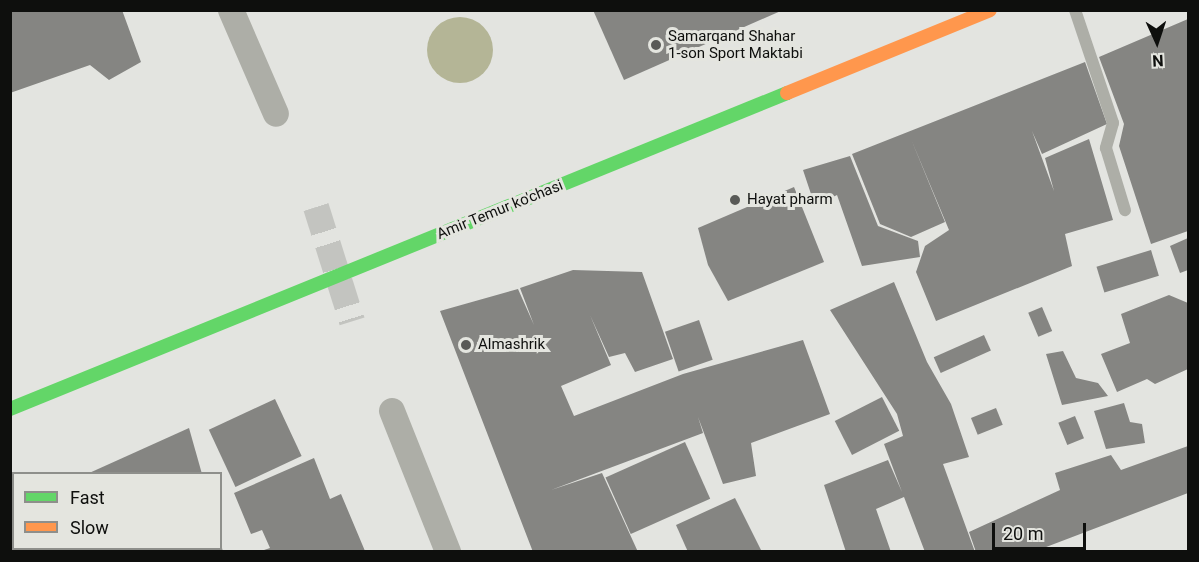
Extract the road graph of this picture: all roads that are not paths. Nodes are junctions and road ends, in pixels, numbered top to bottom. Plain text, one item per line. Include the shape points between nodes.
1 (231, 10) edge
2 (990, 10) edge
3 (1075, 10) edge
4 (276, 114) dead end
5 (1125, 210) dead end
6 (10, 409) edge
7 (392, 411) dead end
8 (447, 552) edge

1 - 4 street
2 - 6 main road, Amir Temur ko'chasi
3 - 5 lane via 1113,123 1106,148
7 - 8 street

